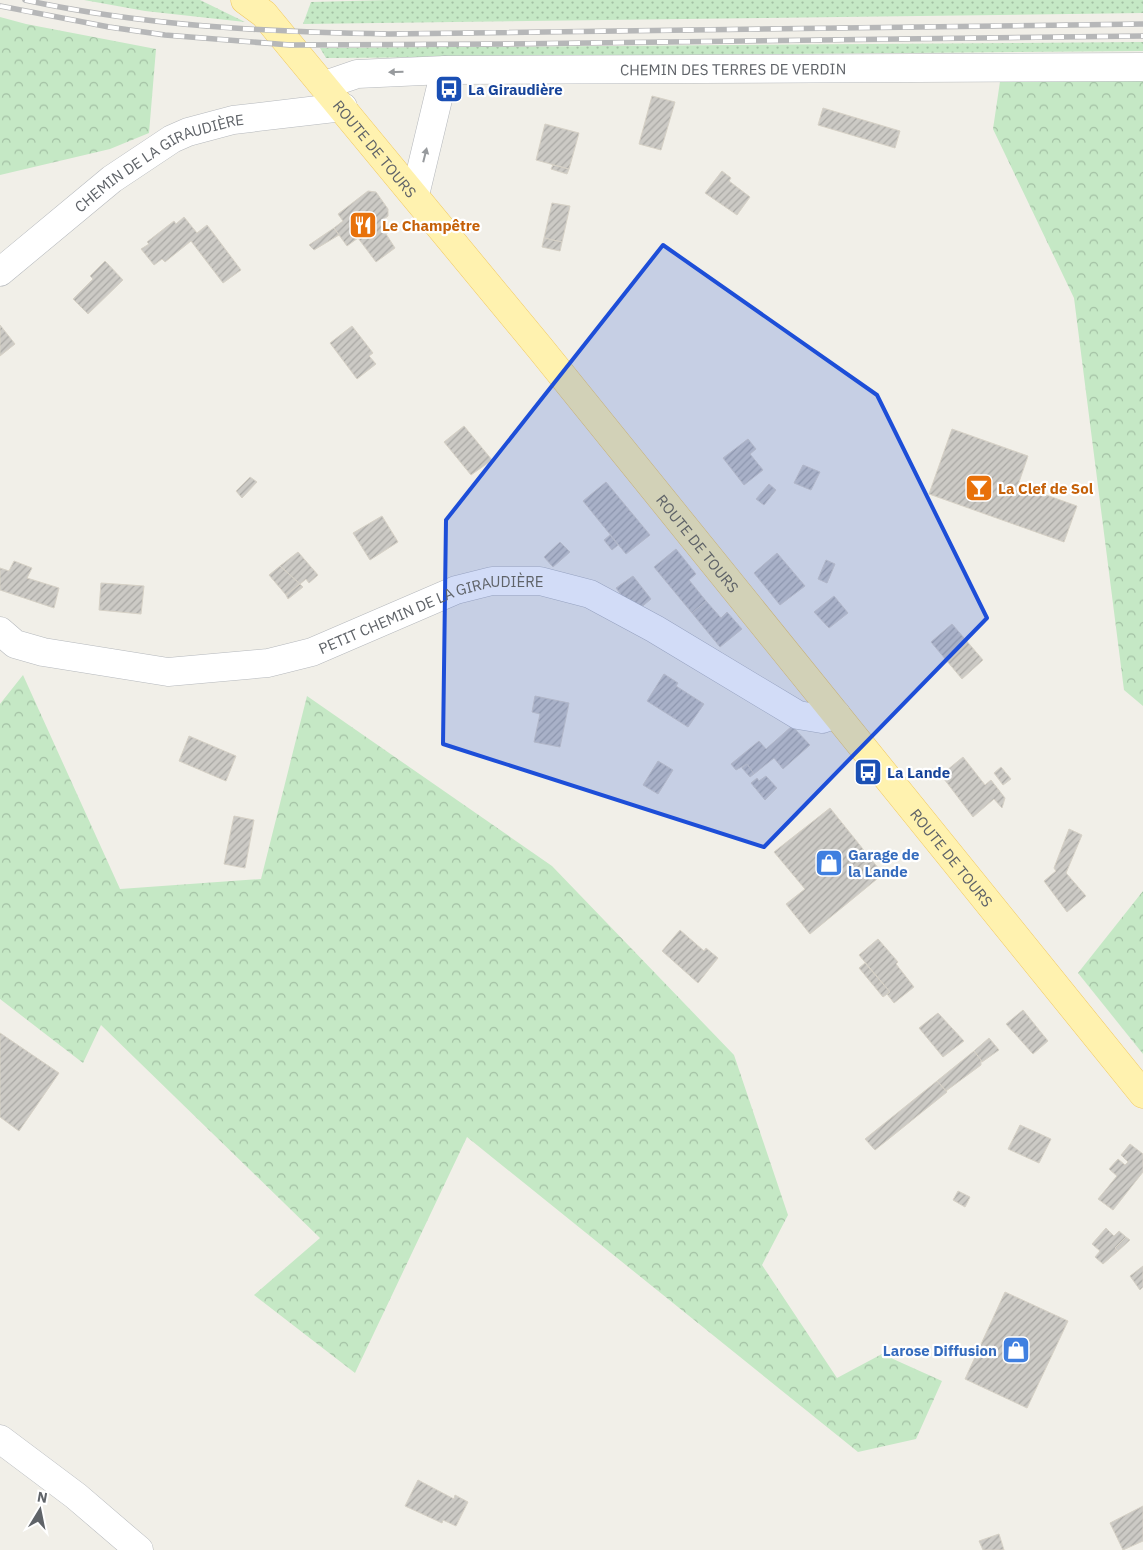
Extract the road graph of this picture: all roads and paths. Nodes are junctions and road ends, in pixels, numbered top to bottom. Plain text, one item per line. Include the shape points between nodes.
1 (254, 2) edge
2 (1143, 67) edge
3 (445, 70) junction
4 (324, 85) junction
5 (343, 107) junction
6 (416, 195) junction
7 (0, 272) edge
8 (0, 631) edge
9 (836, 714) junction
10 (1143, 1094) edge
11 (0, 1440) edge
12 (138, 1550) edge

1 - 4 main road, ROUTE DE TOURS
2 - 3 street, CHEMIN DES TERRES DE VERDIN
3 -> 4 street, CHEMIN DES TERRES DE VERDIN via 357,74
6 -> 3 street
4 - 5 main road, ROUTE DE TOURS
5 - 6 main road, ROUTE DE TOURS
5 - 7 street, CHEMIN DE LA GIRAUDIÈRE via 233,120 172,139 112,179
6 - 9 main road, ROUTE DE TOURS
8 - 9 street, PETIT CHEMIN DE LA GIRAUDIÈRE via 15,644 43,652 168,672 268,664 312,652 456,590 492,580 540,581 590,594 798,715 822,719
9 - 10 main road, ROUTE DE TOURS
11 - 12 street via 76,1496

